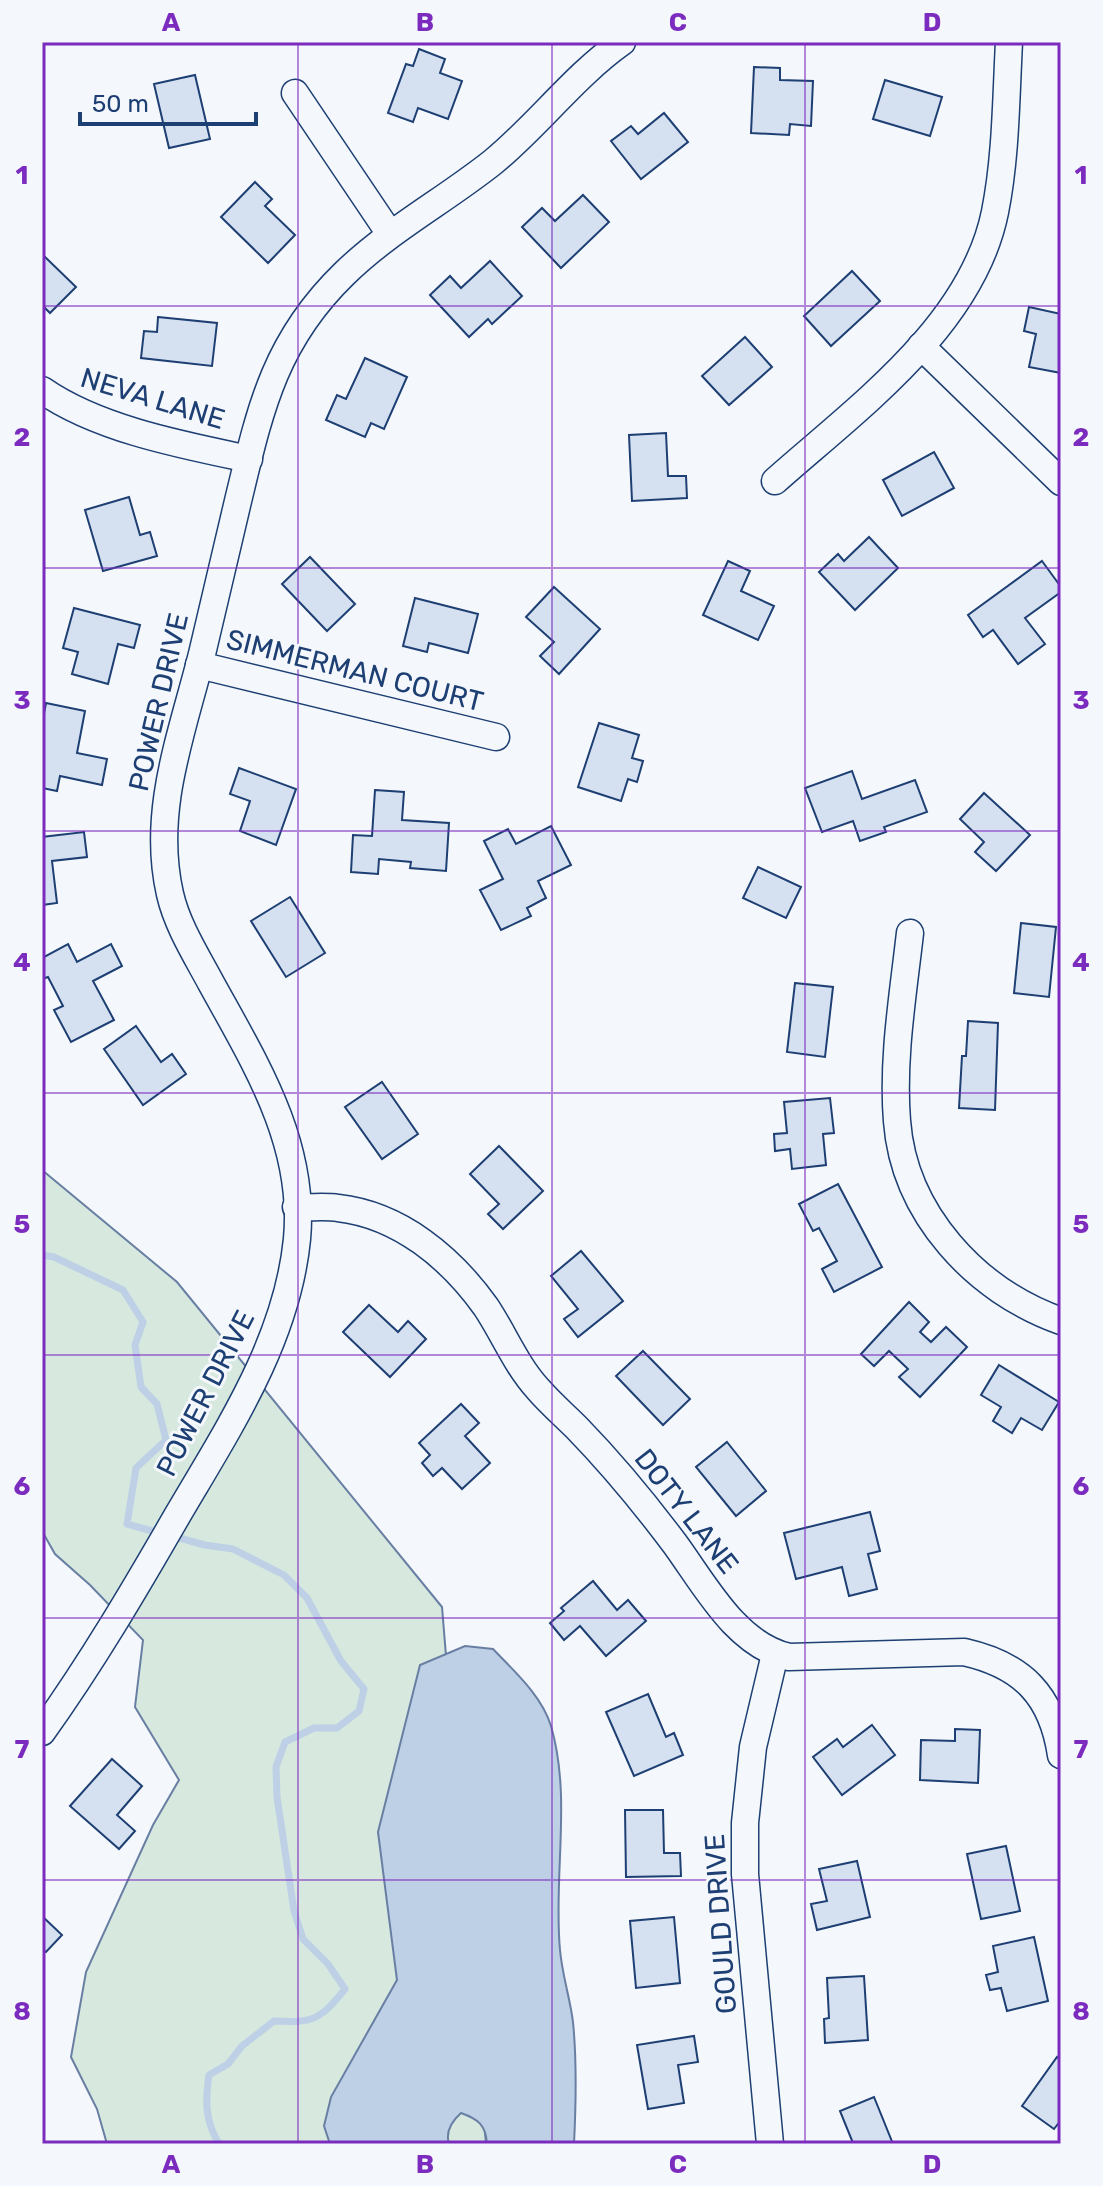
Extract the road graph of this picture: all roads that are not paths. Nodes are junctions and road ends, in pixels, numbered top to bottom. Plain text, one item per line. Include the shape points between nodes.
1 (622, 42) edge
2 (1009, 42) edge
3 (295, 93) dead end
4 (390, 234) junction
5 (921, 346) junction
6 (42, 390) edge
7 (249, 459) junction
8 (775, 481) dead end
9 (1061, 482) edge
10 (199, 665) junction
11 (496, 737) dead end
12 (910, 933) dead end
13 (296, 1207) junction
14 (1061, 1321) edge
15 (775, 1654) junction
16 (42, 1732) edge
17 (1061, 1755) edge
18 (770, 2144) edge

1 - 4 street, POWER DRIVE via 489,165
2 - 5 street via 995,214 970,281
3 - 4 street
4 - 7 street, POWER DRIVE via 316,303 294,334 263,401
5 - 8 street
5 - 9 street
6 - 7 street, NEVA LANE via 91,417
7 - 10 street, POWER DRIVE
10 - 11 street, SIMMERMAN COURT
10 - 13 street, POWER DRIVE via 168,782 162,842 170,898 282,1119 294,1167
12 - 14 street via 896,1071 897,1124 909,1177 956,1254 997,1289
13 - 15 street, DOTY LANE via 338,1208 379,1217 452,1265 486,1307 536,1388 651,1512 730,1619
13 - 16 street, POWER DRIVE via 291,1276 277,1331 140,1581
15 - 17 street via 964,1652 988,1657 1007,1666 1041,1697 1054,1721
15 - 18 street, GOULD DRIVE via 753,1747 745,1823

